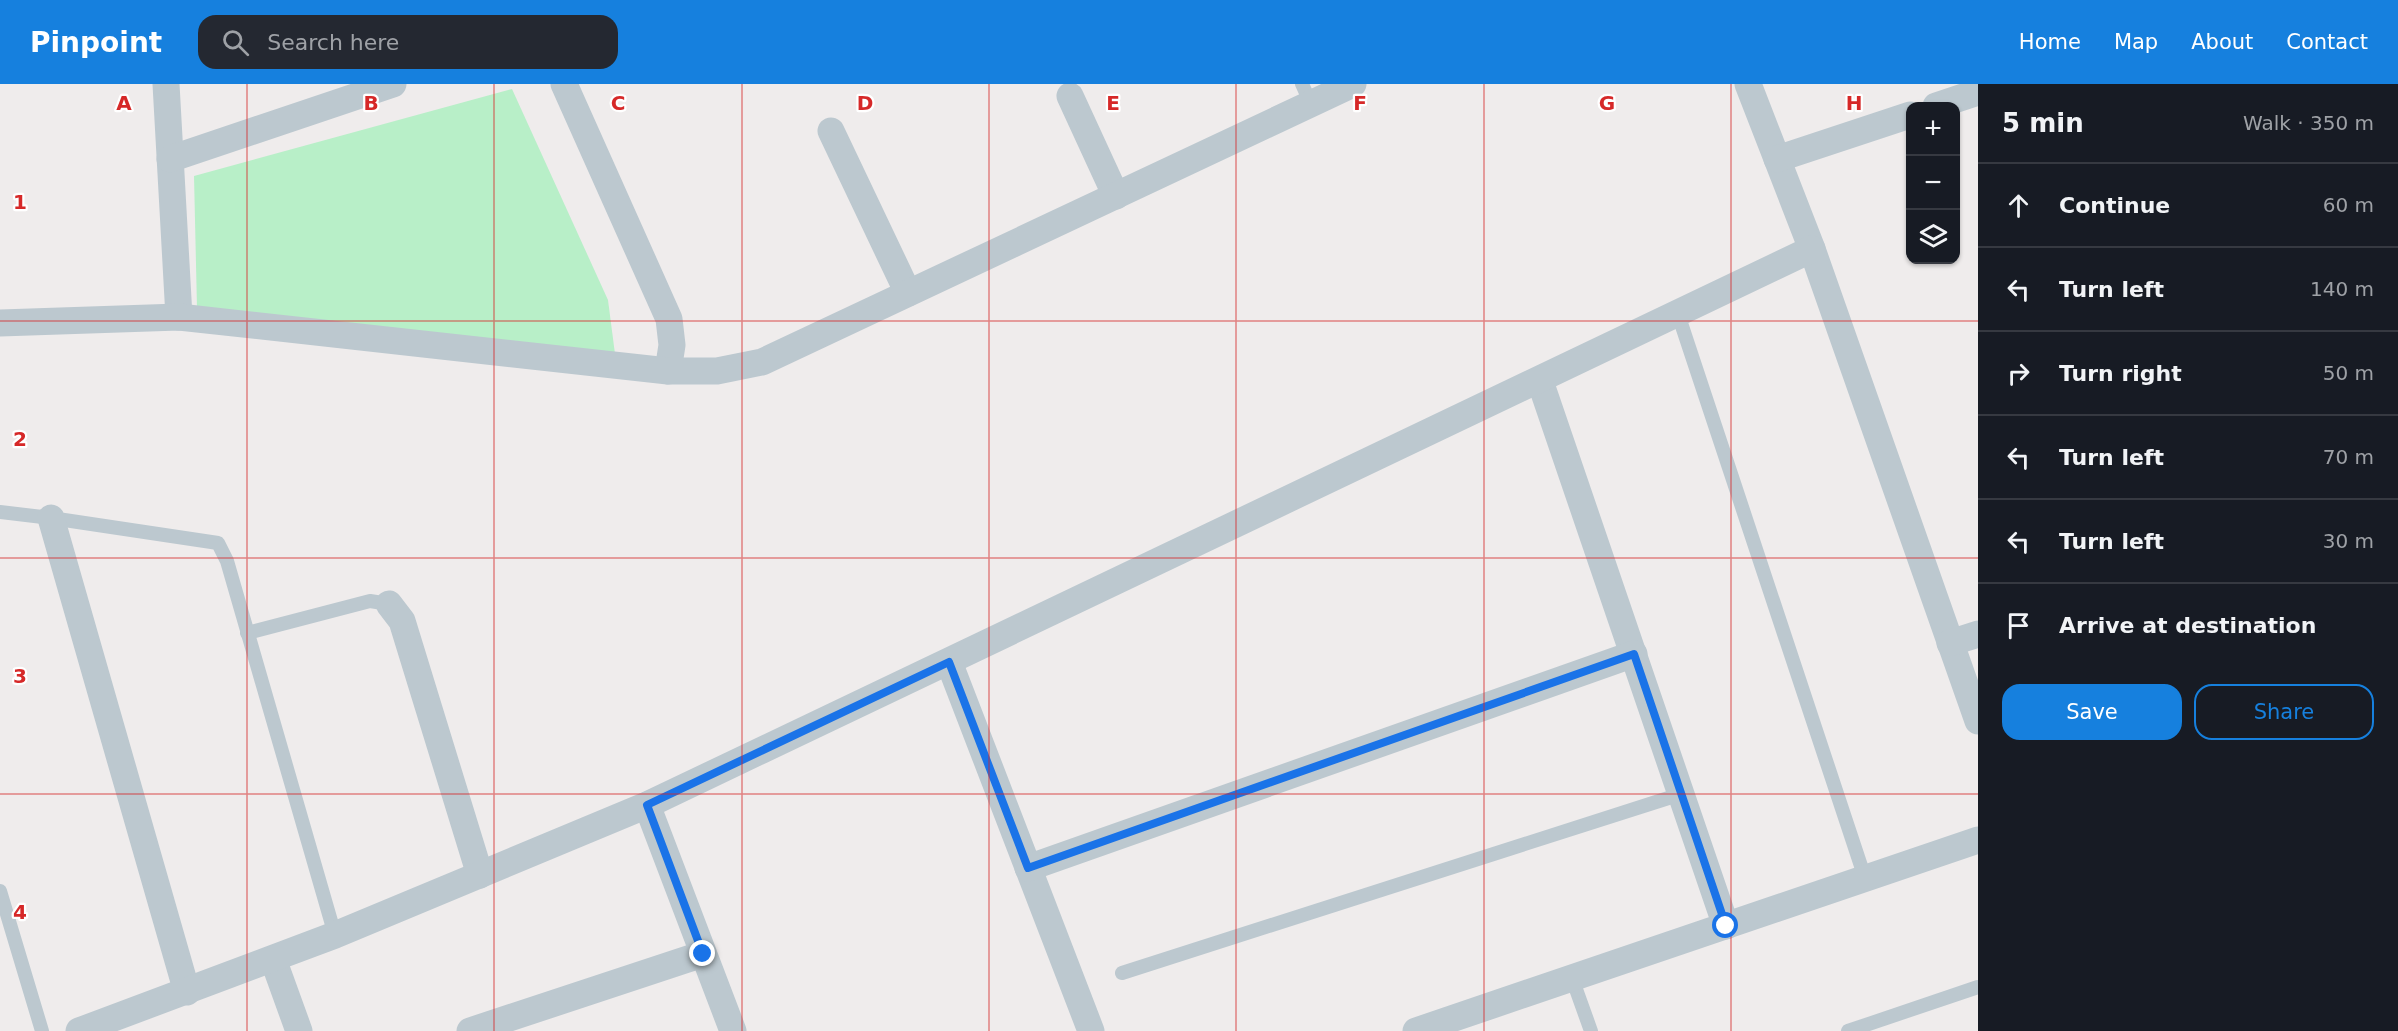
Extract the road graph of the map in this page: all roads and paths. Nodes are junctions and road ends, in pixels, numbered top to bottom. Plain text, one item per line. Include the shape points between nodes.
1 (166, 84) edge
2 (393, 84) edge
3 (564, 84) edge
4 (1353, 84) edge
5 (1748, 84) edge
6 (1978, 92) edge
7 (1307, 94) edge
8 (1070, 96) dead end
9 (1948, 102) edge
10 (1906, 117) edge
11 (831, 131) dead end
12 (170, 159) junction
13 (1777, 159) junction
14 (1116, 196) junction
15 (1812, 249) junction
16 (908, 293) junction
17 (1678, 314) junction
18 (179, 317) junction
19 (0, 323) edge
20 (668, 371) junction
21 (1540, 381) junction
22 (0, 512) edge
23 (51, 518) junction
24 (389, 604) joint
25 (247, 633) junction
26 (1978, 634) edge
27 (1950, 643) junction
28 (1634, 654) junction
29 (949, 662) junction
30 (1978, 721) edge
31 (1681, 794) junction
32 (647, 805) junction
33 (1978, 840) edge
34 (1028, 868) junction
35 (480, 875) junction
36 (1865, 878) junction
37 (0, 891) edge
38 (1726, 926) junction
39 (335, 935) junction
40 (703, 954) junction
41 (273, 959) junction
42 (1122, 973) dead end
43 (1572, 978) junction
44 (1978, 987) edge
45 (187, 992) junction
46 (42, 1031) edge
47 (79, 1031) edge
48 (299, 1031) edge
49 (470, 1031) edge
50 (733, 1031) edge
51 (1091, 1031) edge
52 (1416, 1031) edge
53 (1591, 1031) edge
54 (1848, 1031) edge

1 - 12 street
2 - 12 street
3 - 20 street via 669,319 672,345
4 - 7 street
5 - 13 street
6 - 9 street
7 - 14 street
8 - 14 street
10 - 13 street
11 - 16 street
12 - 18 street
13 - 15 street
14 - 16 street
15 - 17 street
15 - 27 street
16 - 20 street via 762,362 717,371
17 - 21 street
17 - 36 lane
18 - 19 street
18 - 20 street
21 - 28 street
21 - 29 street
22 - 23 lane
23 - 25 lane via 218,543 227,561
23 - 45 street
24 - 25 lane via 370,601
24 - 35 street via 402,621
25 - 39 lane
26 - 27 street
27 - 30 street
28 - 31 street
28 - 34 street
29 - 32 street
29 - 34 street
31 - 38 street
31 - 42 lane
32 - 35 street
32 - 40 street
33 - 36 street
34 - 51 street
35 - 39 street
36 - 38 street
37 - 46 lane
38 - 43 street
39 - 41 street
40 - 49 street
40 - 50 street
41 - 45 street
41 - 48 street
43 - 52 street
43 - 53 lane
44 - 54 lane
45 - 47 street

